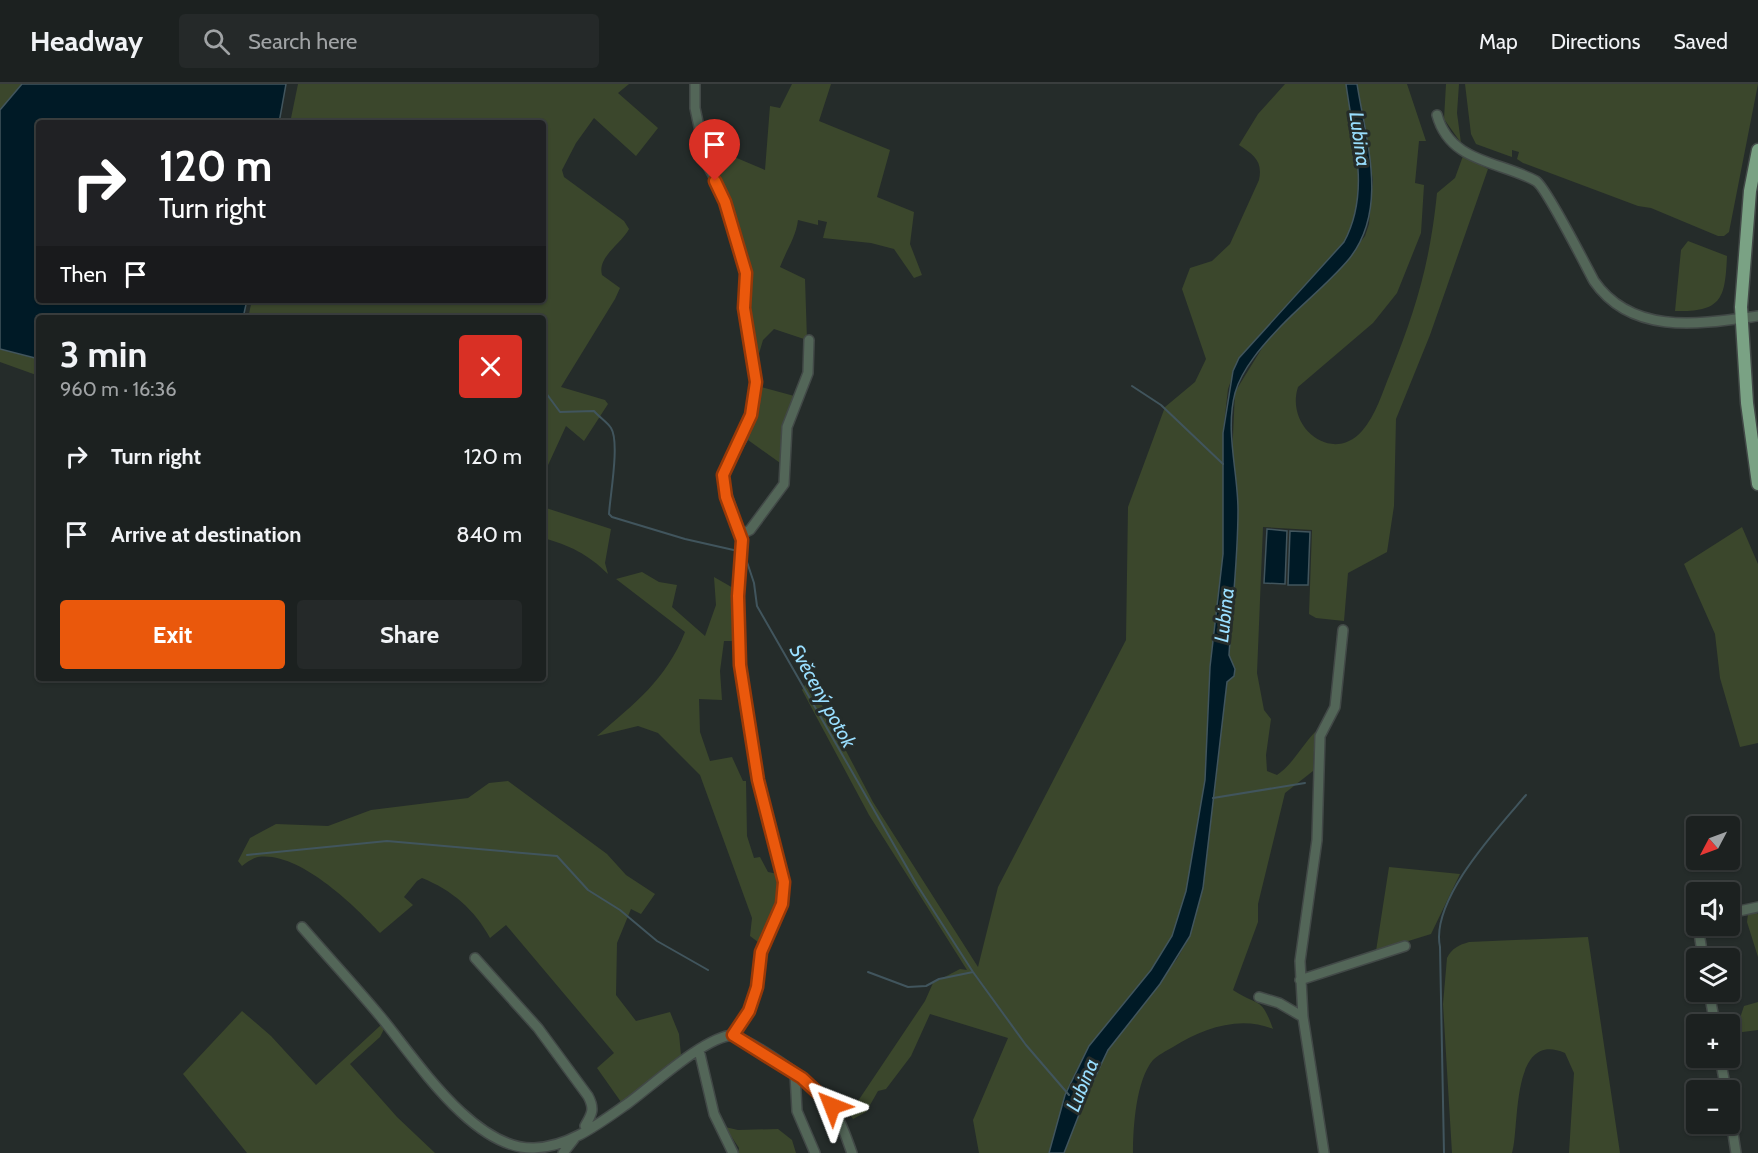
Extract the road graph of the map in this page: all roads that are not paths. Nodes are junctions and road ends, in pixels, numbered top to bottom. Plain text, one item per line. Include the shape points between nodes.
1 (695, 84) edge
2 (1437, 115) dead end
3 (1758, 150) edge
4 (1758, 316) edge
5 (1742, 318) junction
6 (809, 340) dead end
7 (1758, 484) edge
8 (742, 534) junction
9 (1343, 630) dead end
10 (1758, 908) edge
11 (1740, 911) edge
12 (303, 927) dead end
13 (1406, 946) dead end
14 (475, 958) dead end
15 (1300, 980) junction
16 (1259, 997) dead end
17 (1303, 1017) junction
18 (733, 1035) junction
19 (699, 1050) junction
20 (795, 1074) junction
21 (588, 1130) junction
22 (1733, 1134) edge
23 (574, 1138) junction
24 (563, 1153) edge
25 (733, 1153) edge
26 (815, 1153) edge
27 (852, 1153) edge
28 (1324, 1153) edge
29 (1736, 1153) edge

1 - 8 street via 695,108 706,164 723,194 746,273 744,308 756,382 755,400 743,437 723,475 726,497
2 - 5 street via 1441,130 1458,148 1539,182 1594,281 1619,308 1665,323
3 - 5 main road via 1743,254
4 - 5 street
5 - 7 main road via 1747,403
6 - 8 street via 808,373 787,428 784,484 750,530
8 - 18 street via 738,596 740,665 758,780 784,882 782,904 761,952 758,984 749,1011
9 - 15 street via 1335,707 1320,736 1317,840 1301,942
10 - 11 street
12 - 23 street via 430,1080 476,1126 530,1148
13 - 15 street
14 - 21 street via 538,1028 588,1096 593,1106 585,1126
15 - 17 street
16 - 17 street
17 - 28 street
18 - 19 street
18 - 20 street
19 - 21 street
19 - 25 street via 714,1114
20 - 26 street via 797,1111
20 - 27 street via 832,1106
21 - 23 street
22 - 29 street
23 - 24 street

